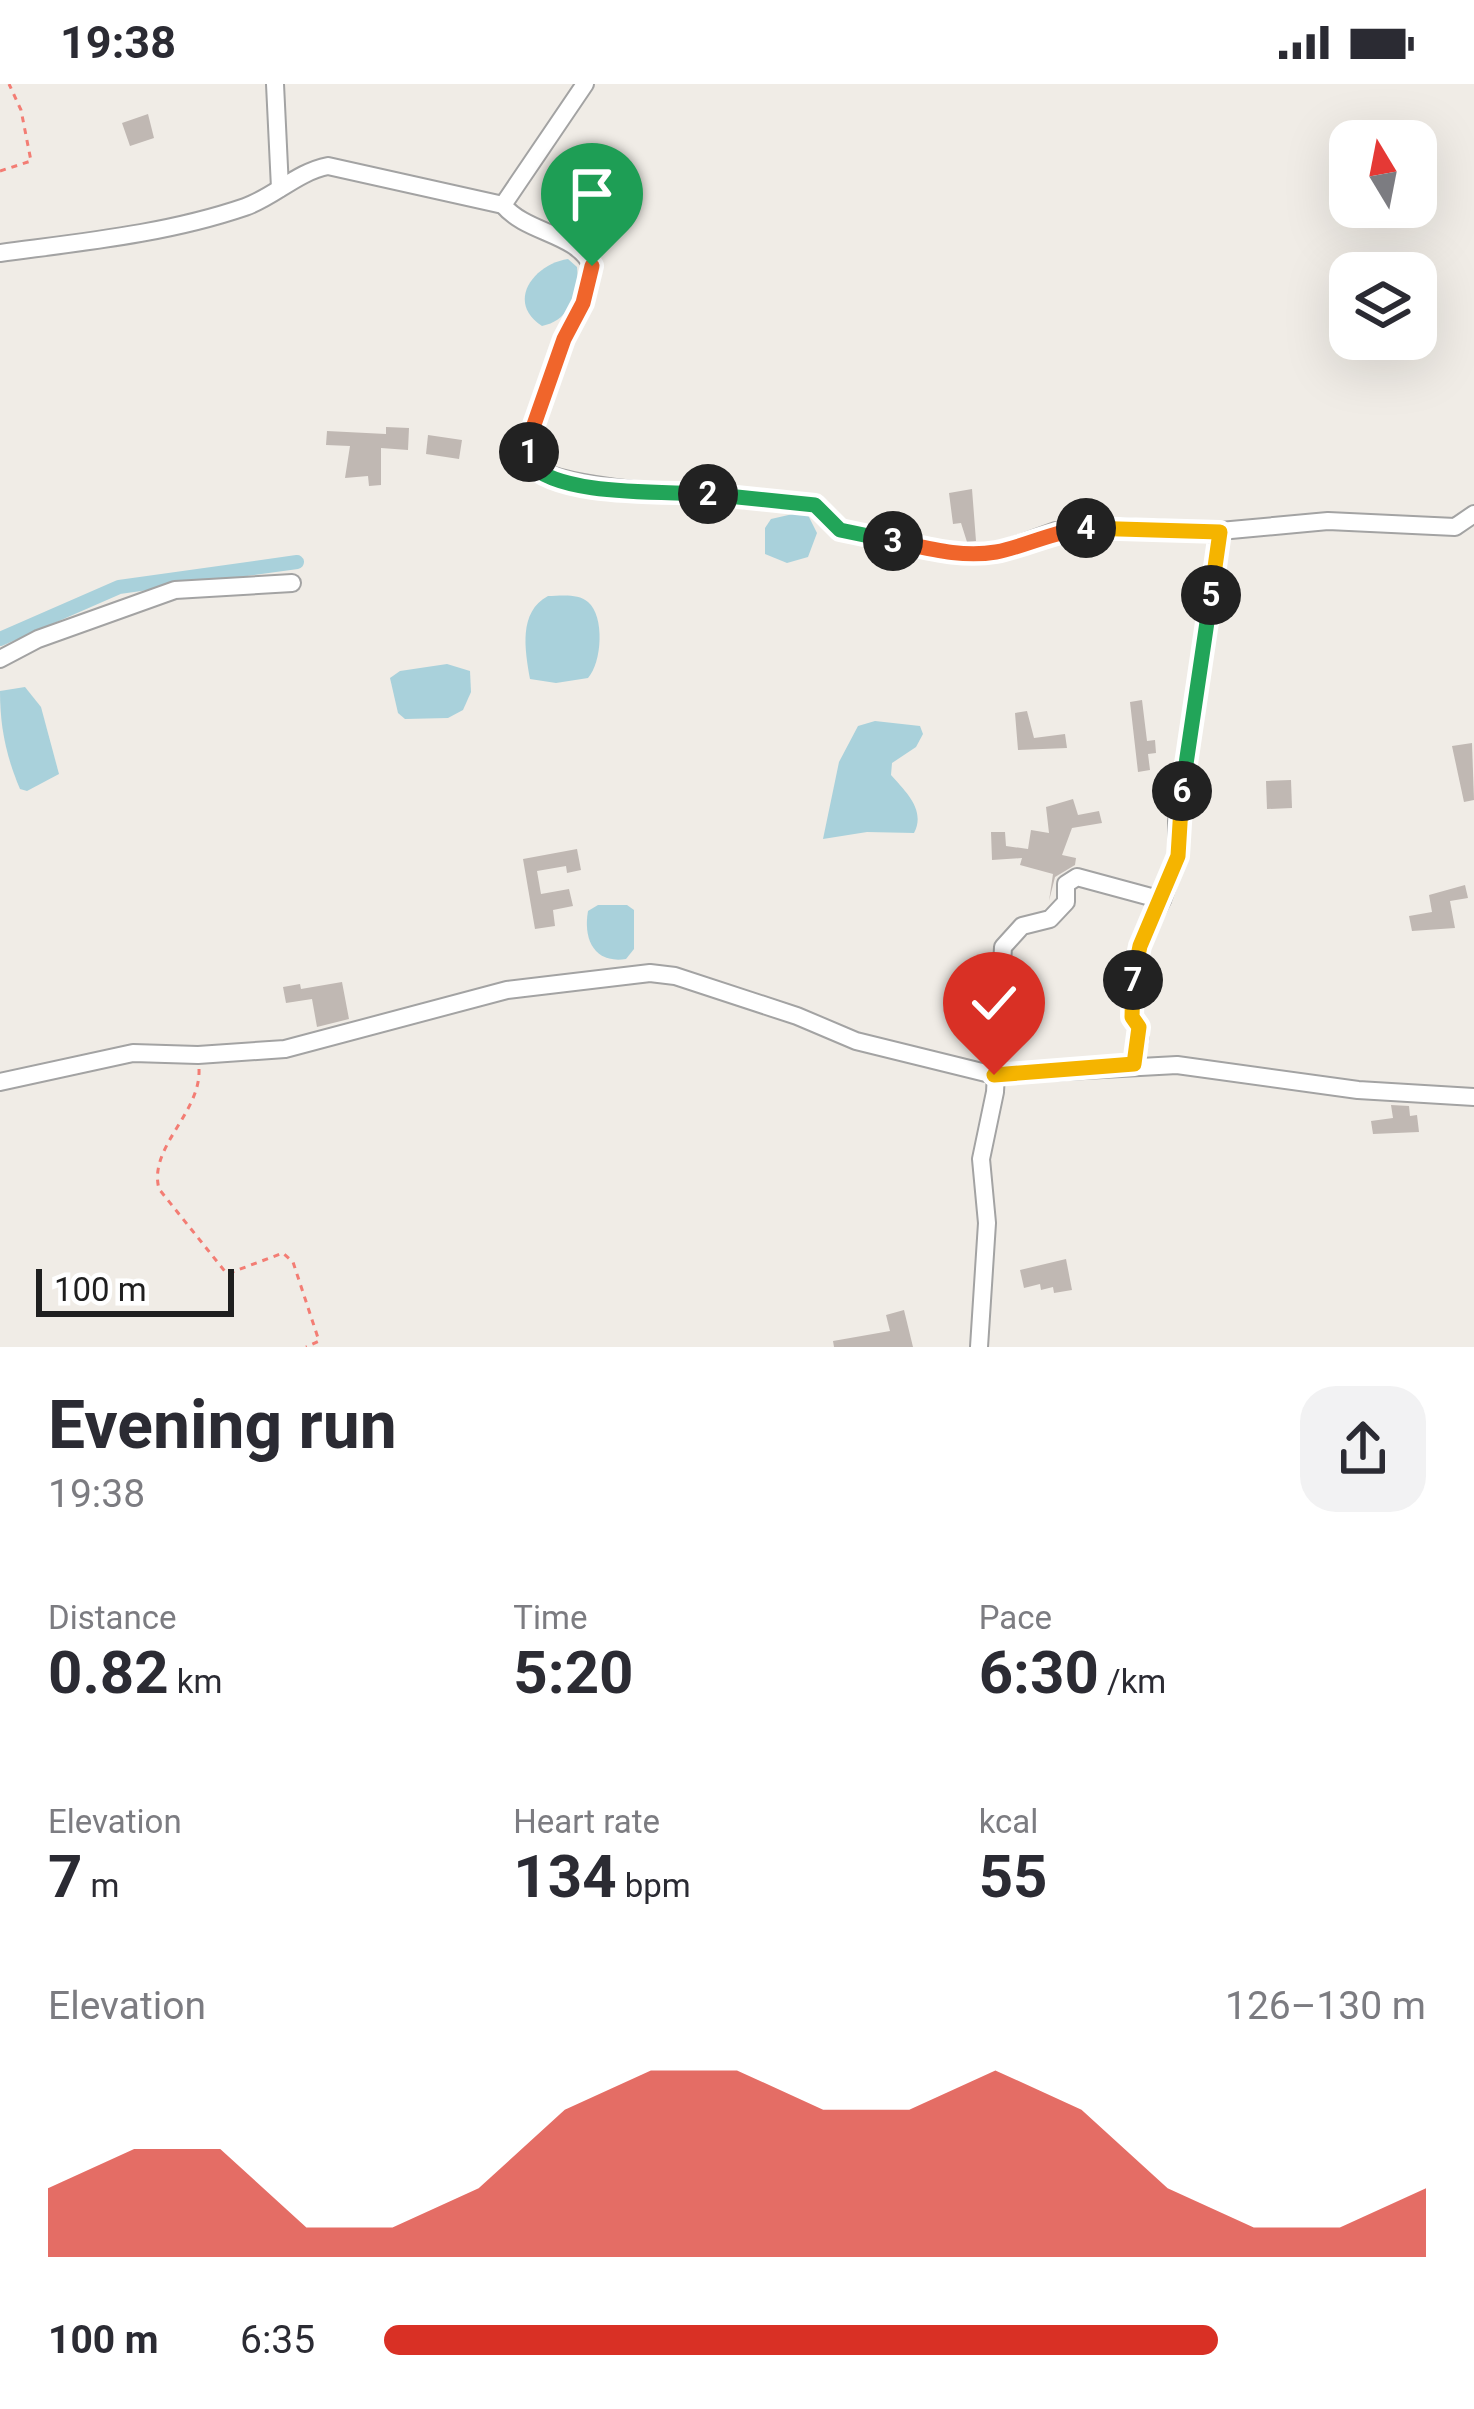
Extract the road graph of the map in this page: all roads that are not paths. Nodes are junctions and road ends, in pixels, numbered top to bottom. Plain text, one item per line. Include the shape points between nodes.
1 (275, 84) edge
2 (585, 84) edge
3 (280, 188) junction
4 (503, 205) junction
5 (0, 254) edge
6 (1474, 514) edge
7 (1220, 532) junction
8 (292, 583) dead end
9 (0, 659) edge
10 (1162, 900) junction
11 (1134, 1064) junction
12 (994, 1075) junction
13 (0, 1082) edge
14 (1474, 1097) edge
15 (979, 1347) edge

1 - 3 street
2 - 4 street
3 - 4 street via 328,166
3 - 5 street via 212,217
4 - 7 street via 515,221 568,243 592,266 530,436 529,463 539,475 600,488 815,505 840,530 966,555 1107,526
6 - 7 street via 1455,527 1328,520
7 - 10 street via 1178,856
8 - 9 street via 175,590
10 - 11 street via 1134,972
10 - 12 street via 1077,877 1050,919 1022,926 1003,947
11 - 12 street
11 - 14 street
12 - 13 street via 875,1046 650,973 507,990 285,1048 133,1053
12 - 15 street via 981,1159 987,1223

